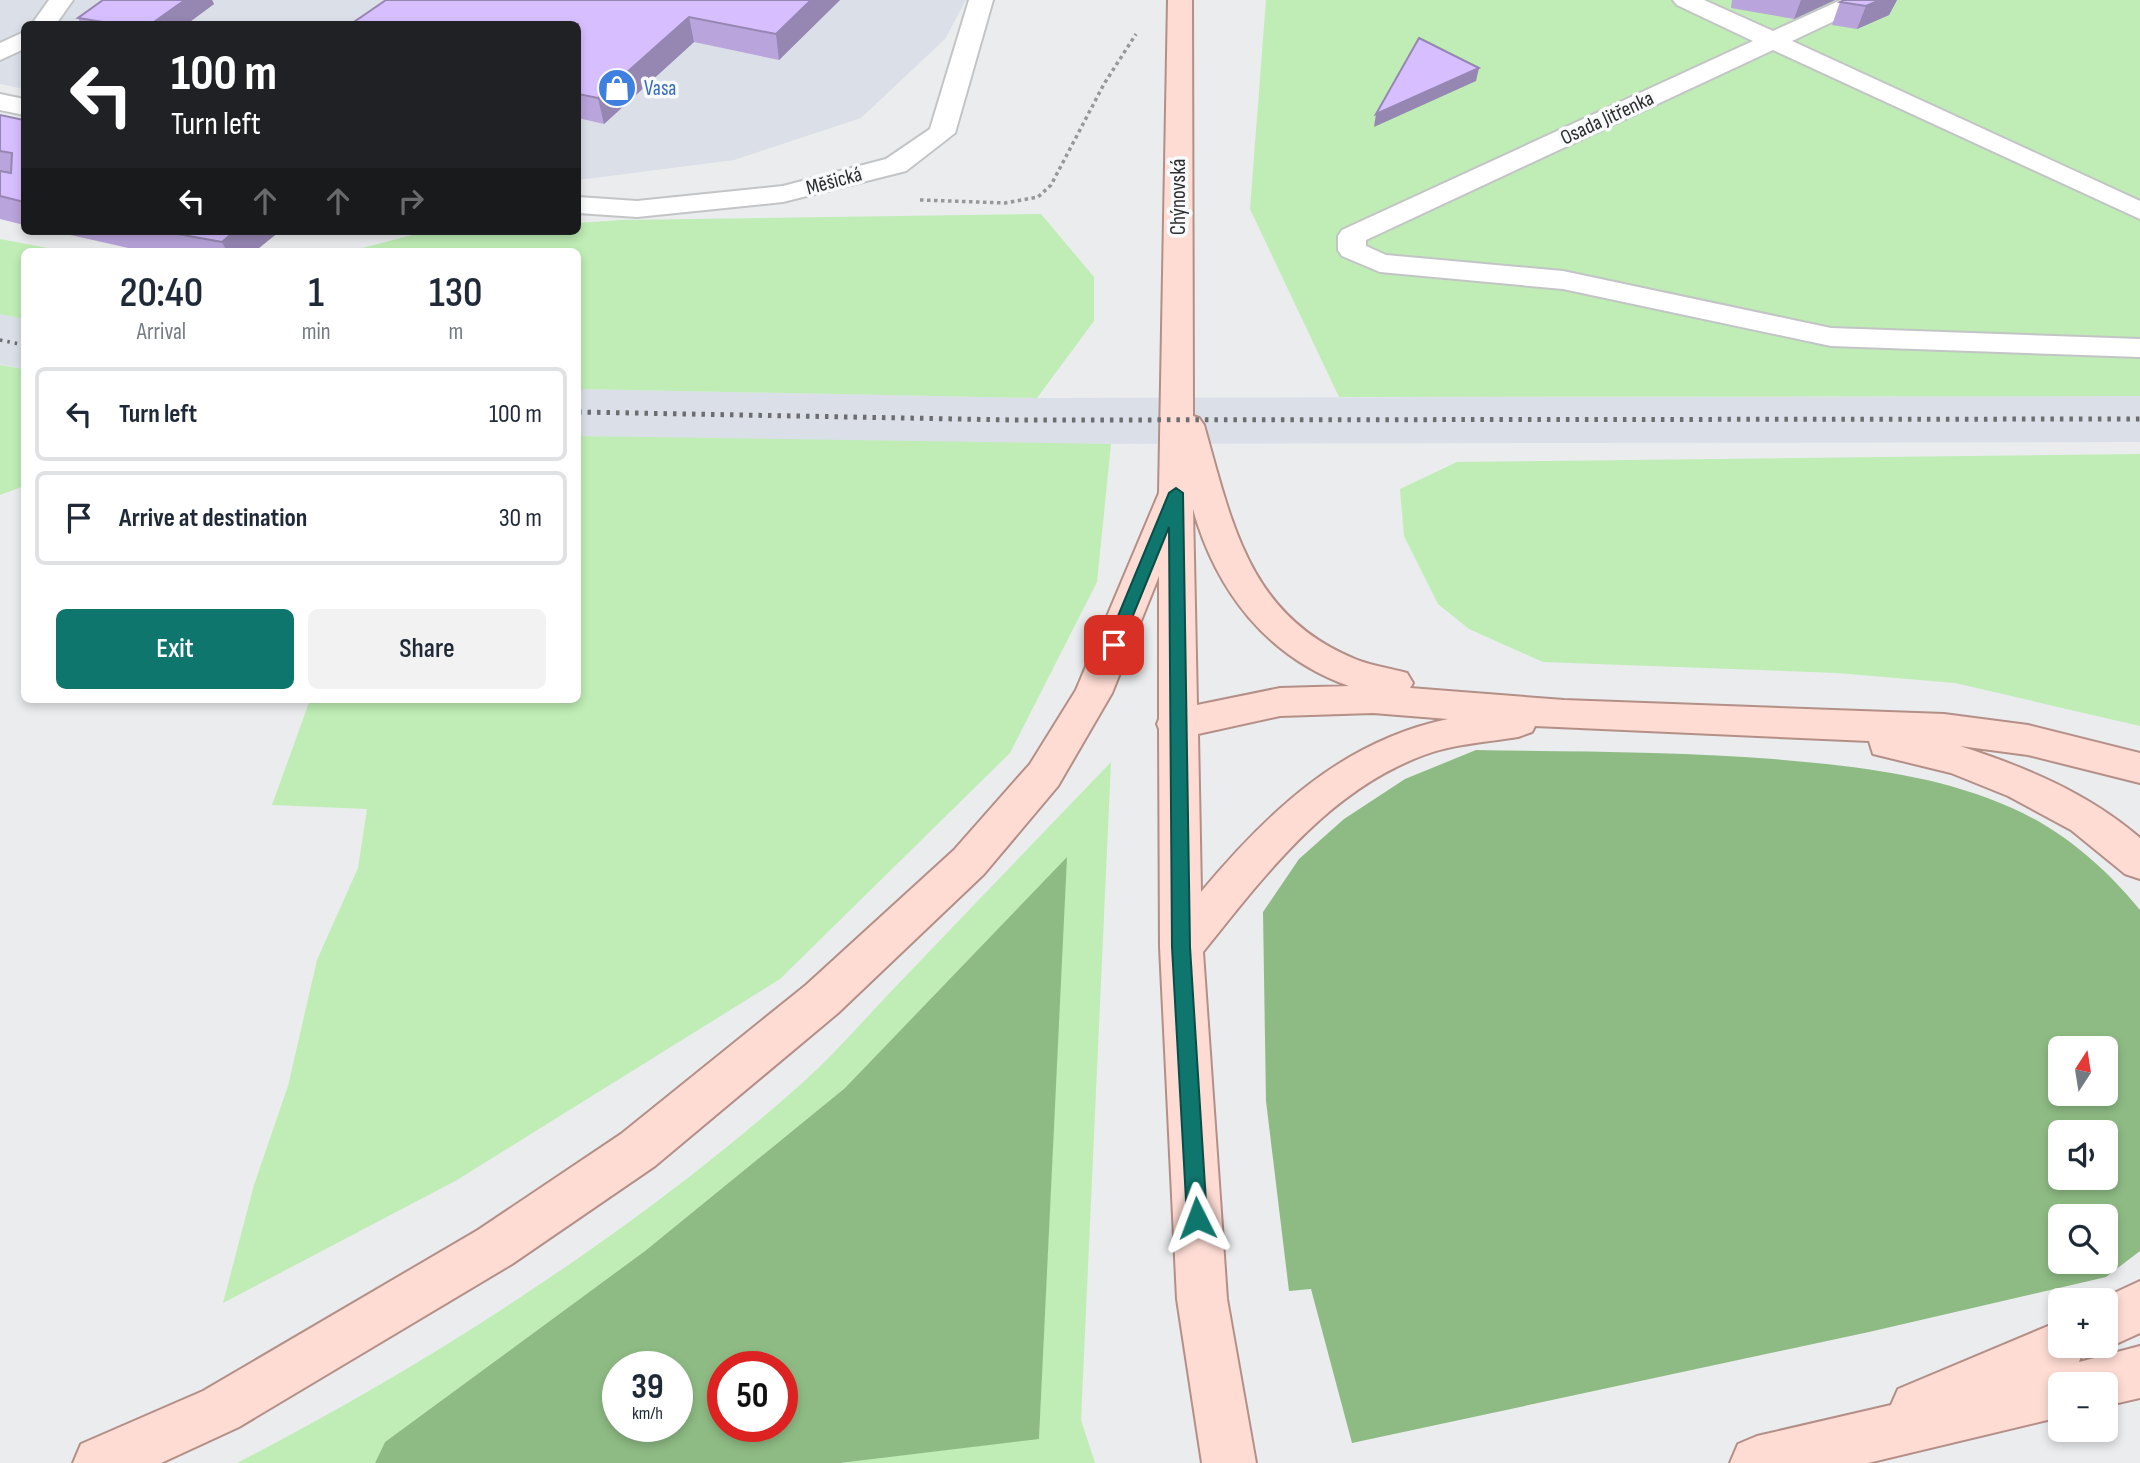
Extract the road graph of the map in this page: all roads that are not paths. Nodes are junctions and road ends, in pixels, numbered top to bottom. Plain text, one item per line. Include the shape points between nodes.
1 (61, 0) edge
2 (981, 0) edge
3 (1180, 0) edge
4 (1685, 0) edge
5 (1860, 0) edge
6 (46, 21) edge
7 (21, 41) edge
8 (1773, 41) junction
9 (0, 53) edge
10 (0, 102) edge
11 (21, 106) edge
12 (581, 205) edge
13 (2140, 211) edge
14 (2140, 348) edge
15 (1178, 393) junction
16 (1176, 493) junction
17 (1564, 714) junction
18 (1177, 724) junction
19 (1785, 724) junction
20 (2140, 768) edge
21 (2140, 862) edge
22 (1181, 947) junction
23 (2140, 1306) edge
24 (2118, 1317) edge
25 (2048, 1351) edge
26 (2140, 1372) edge
27 (2118, 1377) edge
28 (2048, 1394) edge
29 (1814, 1450) junction
30 (100, 1463) edge
31 (1229, 1463) edge
32 (1757, 1463) edge

1 - 6 street
2 - 12 street, Měšická via 942,133 895,165 783,194 636,209
3 - 15 main road, Chýnovská
4 - 8 street
5 - 8 street, Osada Jitřenka
7 - 9 street
8 - 13 street
8 - 14 street, Osada Jitřenka via 1352,236 1352,250 1380,263 1563,281 1831,337
10 - 11 street
15 - 16 main road, Chýnovská
15 - 17 main road via 1231,565 1260,610 1297,646 1347,672 1376,680
16 - 18 main road, Chýnovská
16 - 30 main road via 1093,693 1044,775 969,862 841,982 638,1150 495,1247 221,1409
17 - 18 main road via 1441,702 1327,698 1280,702
17 - 19 main road
17 - 22 main road via 1401,748 1354,771 1322,791 1281,827
18 - 22 main road, Chýnovská
19 - 20 main road via 1944,729 2028,740
19 - 21 main road via 1908,747 1988,772 2059,803 2099,827
22 - 31 main road, Chýnovská via 1202,1300
23 - 24 main road
25 - 29 main road
26 - 27 main road
28 - 29 main road
29 - 32 main road

